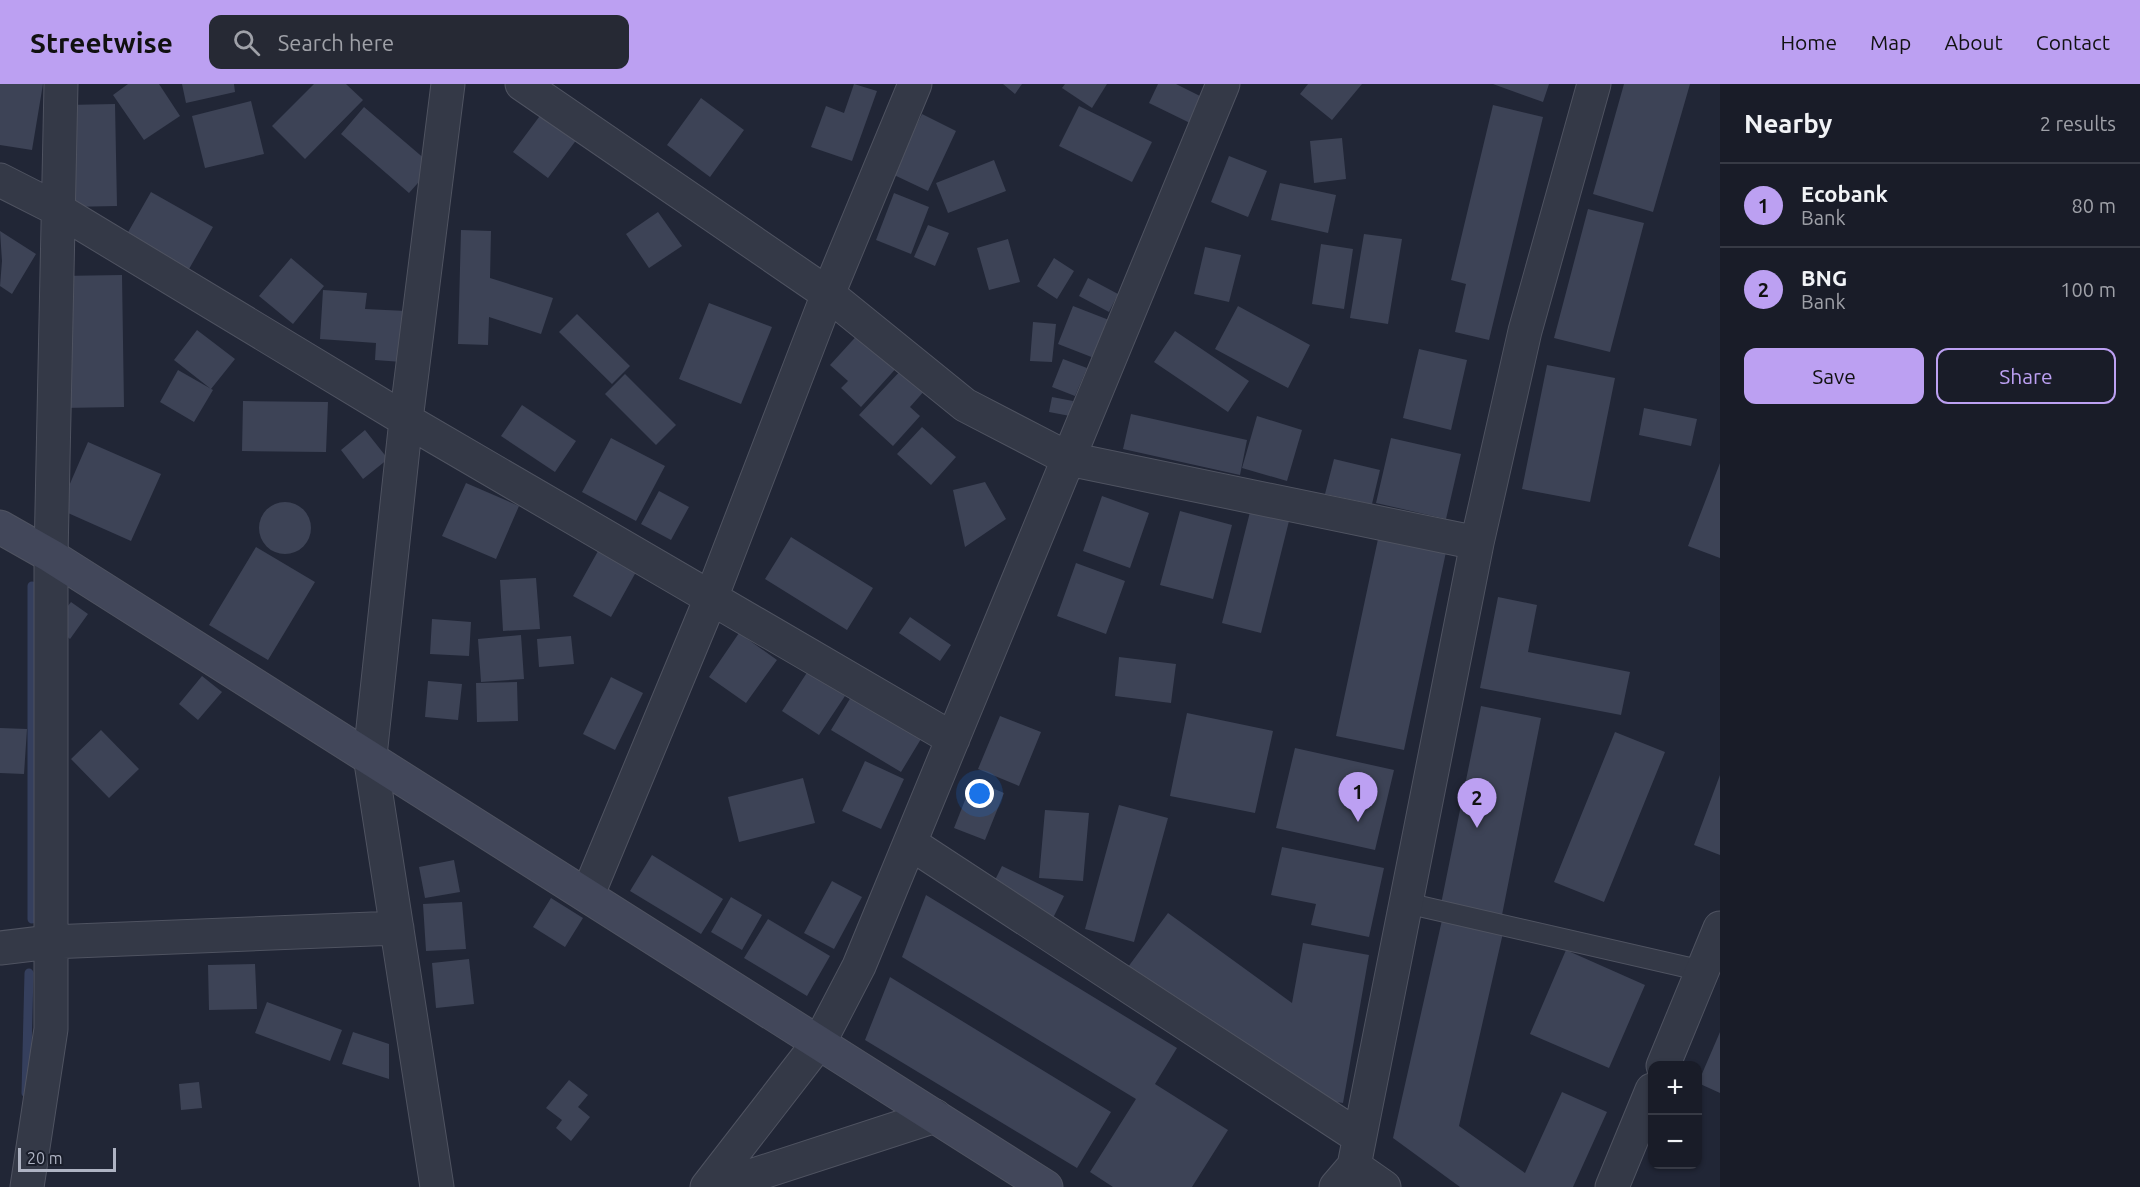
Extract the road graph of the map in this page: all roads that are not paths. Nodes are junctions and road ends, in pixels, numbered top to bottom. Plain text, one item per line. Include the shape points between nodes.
1 (61, 84) edge
2 (448, 84) edge
3 (522, 84) edge
4 (915, 84) edge
5 (1223, 84) edge
6 (1594, 84) edge
7 (0, 180) edge
8 (57, 209) junction
9 (828, 294) junction
10 (406, 420) junction
11 (1069, 459) junction
12 (0, 527) edge
13 (1477, 543) junction
14 (51, 555) junction
15 (711, 598) junction
16 (953, 739) junction
17 (369, 756) junction
18 (910, 843) junction
19 (588, 894) junction
20 (1406, 903) junction
21 (397, 928) junction
22 (1720, 928) edge
23 (51, 942) junction
24 (0, 948) edge
25 (1703, 971) junction
26 (820, 1041) junction
27 (1665, 1061) edge
28 (1648, 1102) edge
29 (935, 1116) junction
30 (1350, 1163) edge
31 (27, 1187) edge
32 (438, 1187) edge
33 (707, 1187) edge
34 (717, 1187) edge
35 (1046, 1187) edge
36 (1384, 1187) edge
37 (1612, 1187) edge

1 - 8 street
2 - 10 street
3 - 9 street
4 - 9 street
5 - 11 street
6 - 13 street via 1525,331
7 - 8 street
8 - 10 street
8 - 14 street
9 - 11 street via 965,405
9 - 15 street
10 - 15 street
10 - 17 street
11 - 13 street
11 - 16 street
12 - 14 street
13 - 20 street
14 - 17 street
14 - 23 street
15 - 16 street
15 - 19 street
16 - 18 street
17 - 19 street
17 - 21 street
18 - 26 street via 859,966
18 - 30 street
19 - 26 street
20 - 25 lane
20 - 30 street
21 - 23 street
21 - 32 street
22 - 25 street
23 - 24 street
23 - 31 street via 51,1029
25 - 27 street
26 - 29 street
26 - 33 street
28 - 37 street
29 - 34 street
29 - 35 street
30 - 36 street

